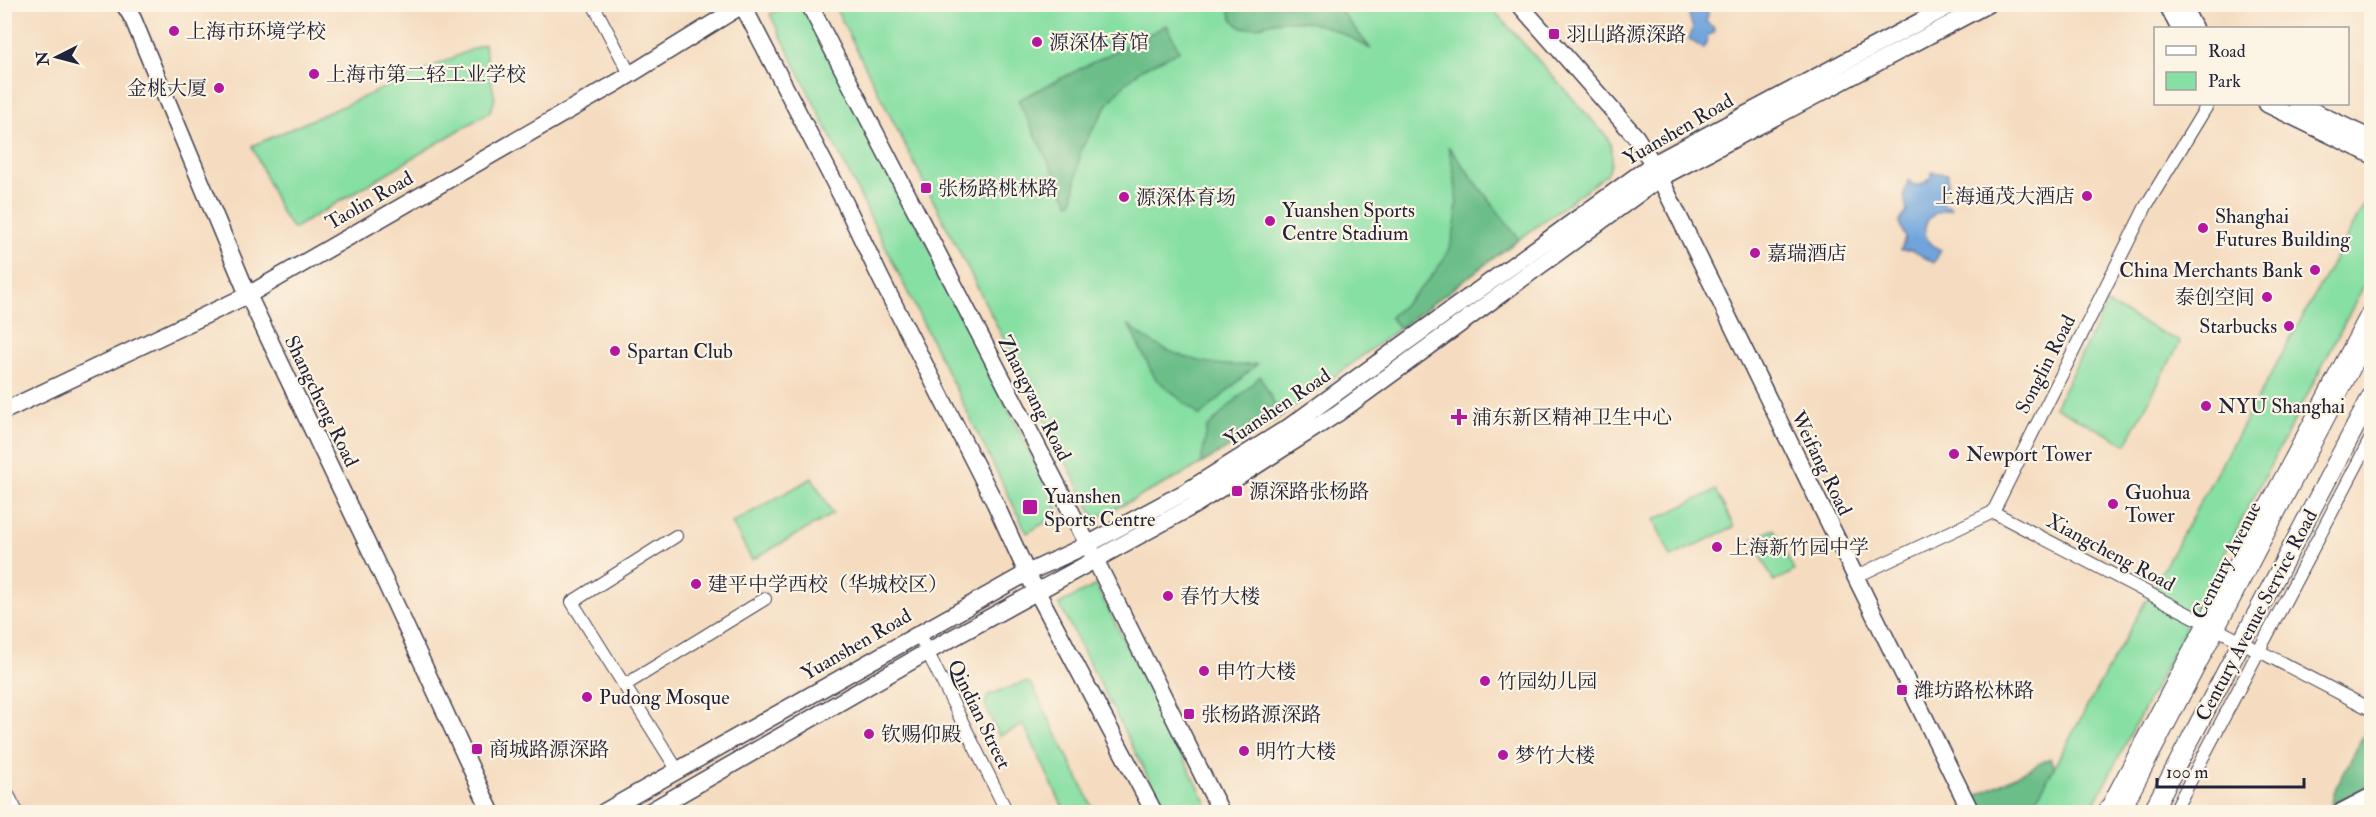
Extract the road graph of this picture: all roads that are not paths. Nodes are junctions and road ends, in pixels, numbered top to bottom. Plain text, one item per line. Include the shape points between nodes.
1 (124, 4) edge
2 (593, 4) edge
3 (809, 4) edge
4 (1519, 4) edge
5 (1953, 4) edge
6 (1988, 4) edge
7 (2167, 4) edge
8 (2182, 4) edge
9 (743, 5) edge
10 (2178, 27) edge
11 (2194, 27) edge
12 (630, 74) junction
13 (2207, 105) edge
14 (2269, 105) edge
15 (2300, 105) edge
16 (2372, 139) edge
17 (2372, 155) edge
18 (1657, 171) junction
19 (248, 294) junction
20 (2372, 304) edge
21 (2372, 328) edge
22 (2372, 395) edge
23 (4, 411) edge
24 (2372, 436) edge
25 (1993, 512) junction
26 (676, 536) dead end
27 (1087, 544) junction
28 (1094, 560) junction
29 (1027, 573) junction
30 (1855, 577) junction
31 (1037, 591) junction
32 (765, 599) dead end
33 (2209, 626) junction
34 (918, 633) junction
35 (2241, 642) junction
36 (2259, 651) junction
37 (927, 652) junction
38 (625, 685) junction
39 (2372, 710) edge
40 (678, 771) junction
41 (4, 787) edge
42 (2372, 796) edge
43 (17, 813) edge
44 (491, 813) edge
45 (604, 813) edge
46 (649, 813) edge
47 (1007, 813) edge
48 (1154, 813) edge
49 (1221, 813) edge
50 (1971, 813) edge
51 (2104, 813) edge
52 (2120, 813) edge
53 (2152, 813) edge
54 (2174, 813) edge
55 (2341, 813) edge

1 - 19 main road, Shangcheng Road
2 - 12 street
3 - 27 main road, Zhangyang Road
4 - 18 main road, Weifang Road via 1636,137
5 - 18 main road, Yuanshen Road
6 - 18 main road, Yuanshen Road
7 - 10 main road
8 - 11 main road
9 - 12 main road, Taolin Road
9 - 29 main road
12 - 19 main road, Taolin Road
13 - 25 street, Songlin Road via 2146,206
14 - 17 main road
15 - 16 main road
18 - 27 main road, Yuanshen Road via 1289,427 1187,491
18 - 28 main road, Yuanshen Road via 1338,413 1193,506
18 - 30 main road, Weifang Road
19 - 23 main road, Taolin Road
19 - 44 main road, Shangcheng Road
20 - 33 street
21 - 33 main road, Century Avenue
22 - 35 main road
24 - 36 street, Century Avenue Service Road
25 - 30 street
25 - 33 street, Xiangcheng Road
26 - 38 street via 572,602
27 - 28 main road, Zhangyang Road
27 - 29 main road, Yuanshen Road
28 - 31 main road, Yuanshen Road
28 - 49 main road, Zhangyang Road
29 - 31 main road
29 - 34 main road, Yuanshen Road
30 - 50 main road, Weifang Road
31 - 37 main road, Yuanshen Road
31 - 48 main road
32 - 38 street
33 - 35 street, Xiangcheng Road
33 - 51 street
33 - 52 main road, Century Avenue
34 - 37 street, Qindian Street
34 - 40 main road, Yuanshen Road
35 - 36 street, Xiangcheng Road
35 - 53 main road
36 - 39 street, Xiangcheng Road
36 - 54 street, Century Avenue Service Road
37 - 46 main road, Yuanshen Road
37 - 47 street, Qindian Street
38 - 40 street
40 - 45 main road, Yuanshen Road
41 - 43 street
42 - 55 main road

